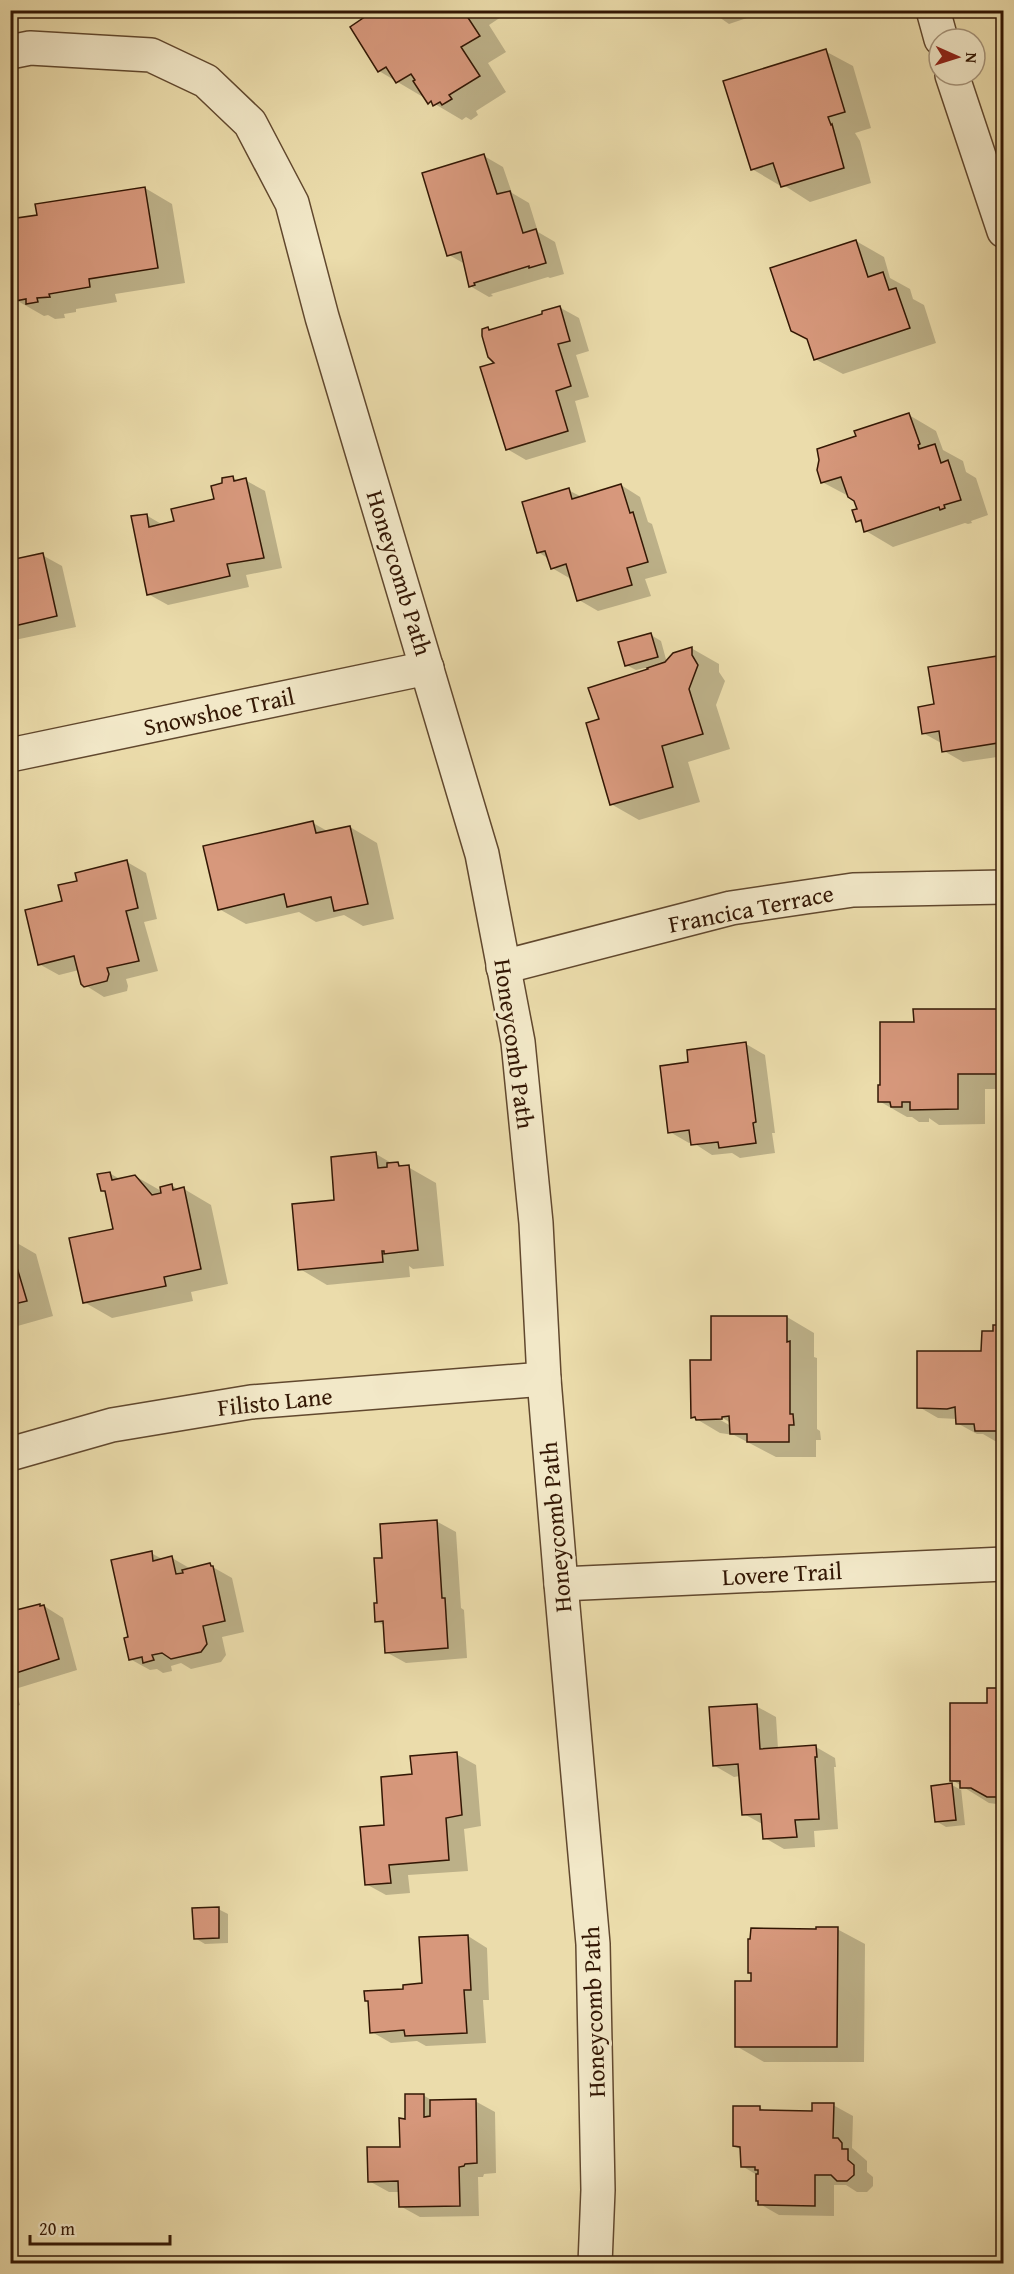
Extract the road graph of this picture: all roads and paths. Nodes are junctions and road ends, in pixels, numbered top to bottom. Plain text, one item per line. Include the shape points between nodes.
1 (933, 10) edge
2 (938, 27) edge
3 (10, 52) edge
4 (956, 87) edge
5 (1004, 231) edge
6 (427, 668) junction
7 (10, 755) edge
8 (1004, 887) edge
9 (503, 968) junction
10 (544, 1378) junction
11 (10, 1454) edge
12 (1004, 1564) edge
13 (561, 1584) junction
14 (595, 2264) edge

1 - 2 street
3 - 6 street, Honeycomb Path via 30,48 150,55 206,81 250,123 292,203
4 - 5 street
6 - 7 street, Snowshoe Trail
6 - 9 street, Honeycomb Path via 482,854
8 - 9 street, Francica Terrace via 853,890 742,906
9 - 10 street, Honeycomb Path via 518,1042 535,1212
10 - 11 street, Filisto Lane via 250,1402 112,1425
10 - 13 street, Honeycomb Path
12 - 13 street, Lovere Trail
13 - 14 street, Honeycomb Path via 594,1944 598,2190

